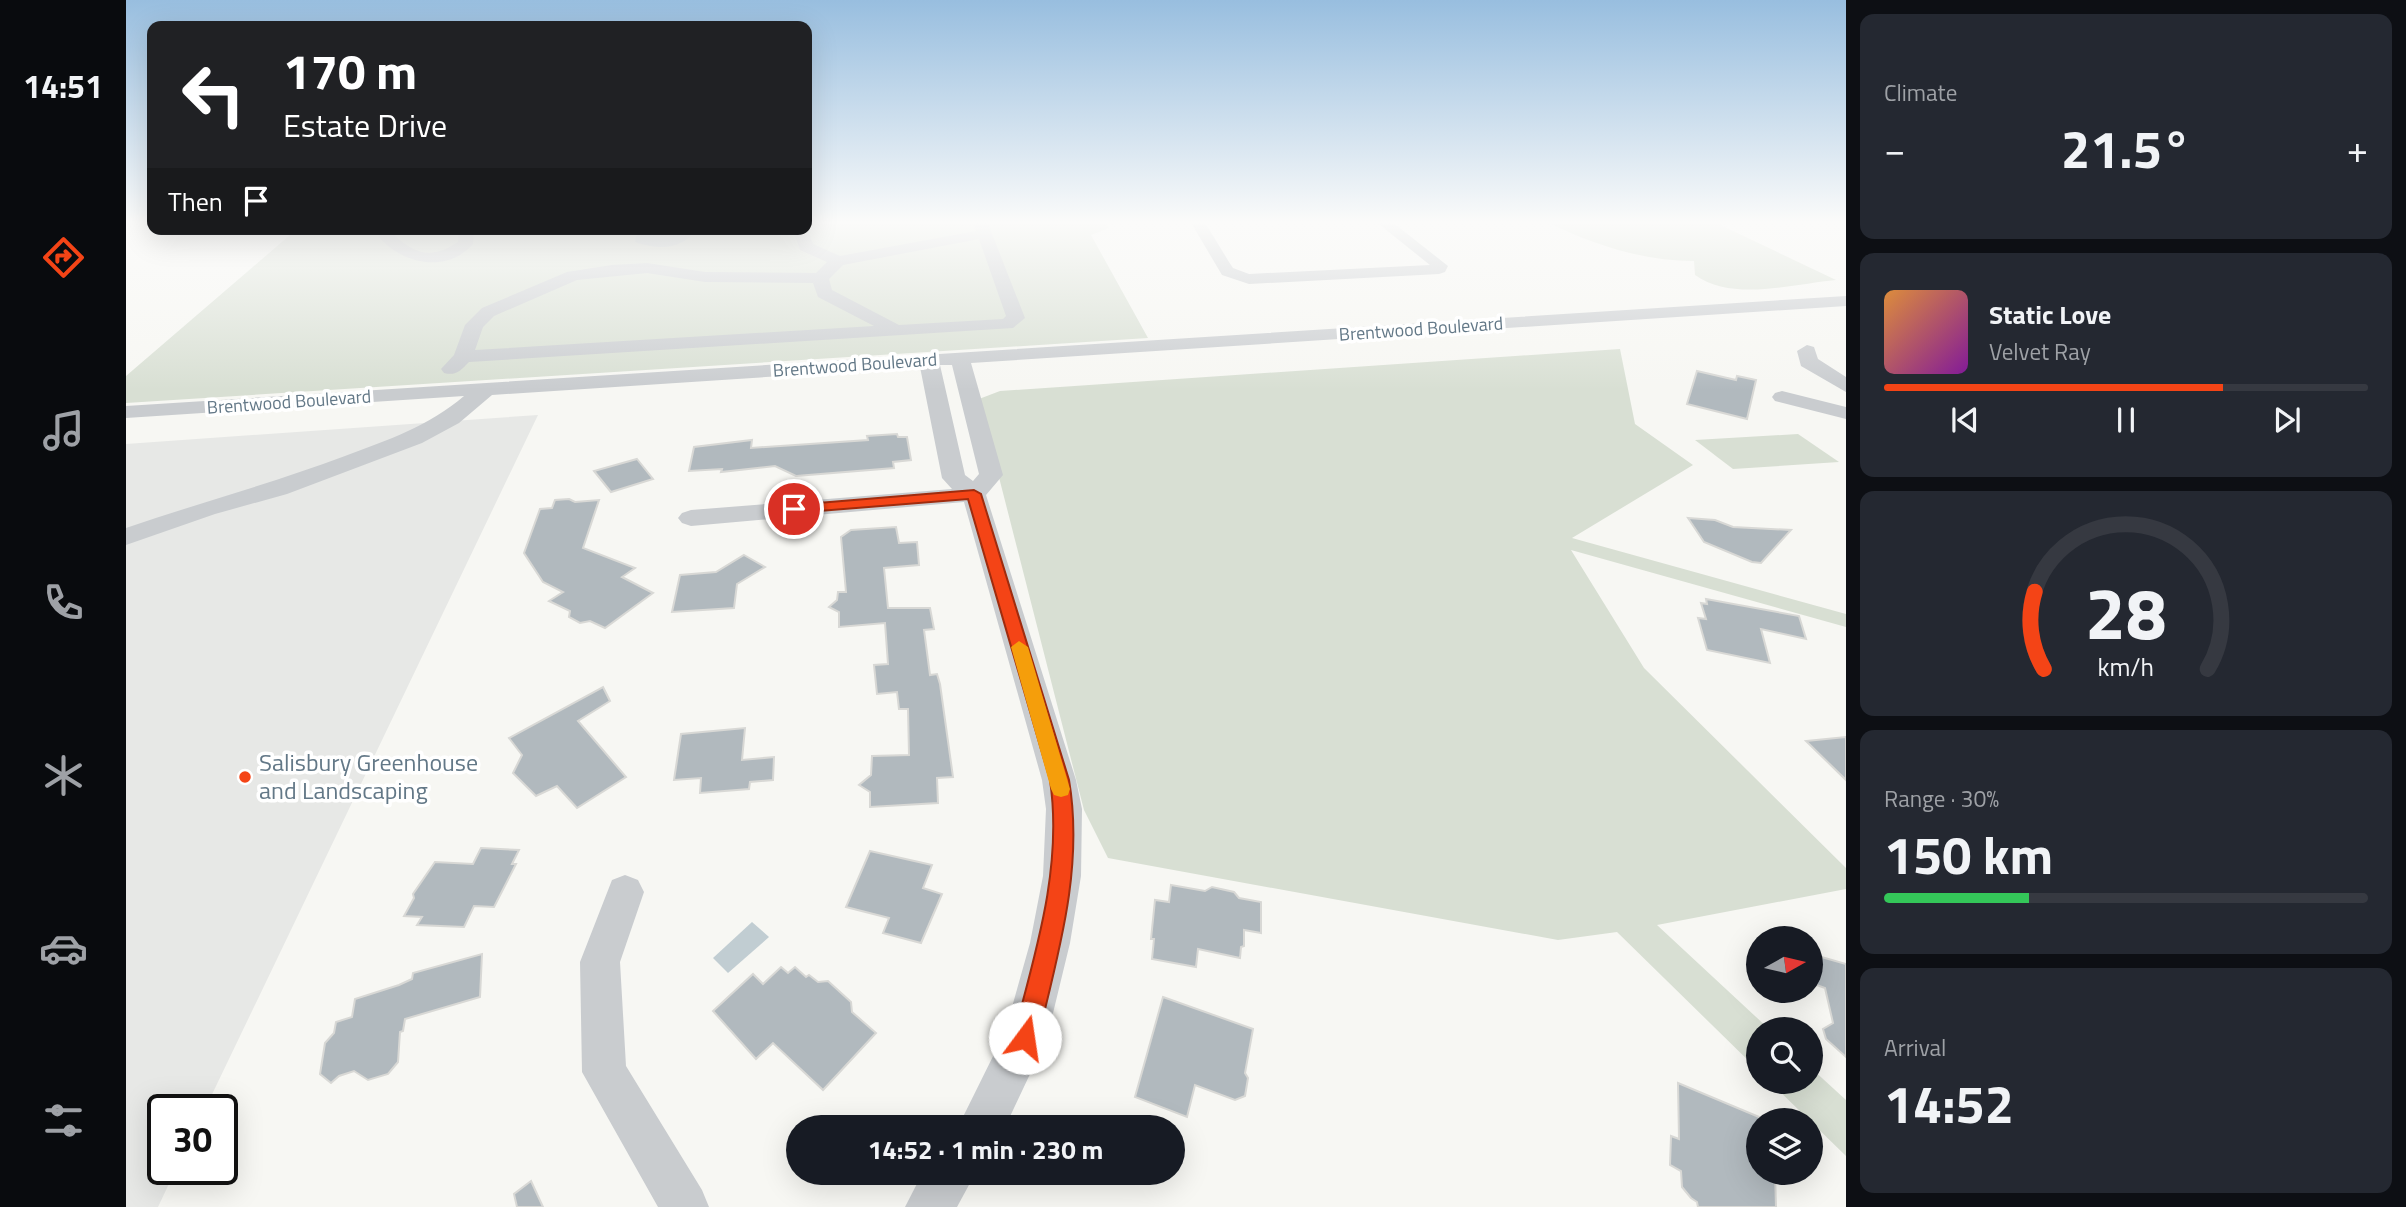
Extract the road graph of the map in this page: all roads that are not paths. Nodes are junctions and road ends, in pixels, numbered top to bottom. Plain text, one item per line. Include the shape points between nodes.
1 (570, 277) edge
2 (743, 277) edge
3 (1000, 277) edge
4 (1237, 277) edge
5 (1314, 277) edge
6 (820, 278) joint
7 (1846, 301) edge
8 (1846, 312) edge
9 (1584, 319) junction
10 (898, 332) junction
11 (1807, 351) dead end
12 (463, 358) junction
13 (960, 358) junction
14 (929, 360) junction
15 (905, 362) junction
16 (1846, 386) edge
17 (486, 389) junction
18 (426, 393) junction
19 (1782, 397) dead end
20 (126, 412) edge
21 (1846, 413) edge
22 (974, 494) junction
23 (691, 518) dead end
24 (126, 537) edge
25 (625, 892) dead end
26 (987, 1115) edge
27 (943, 1185) edge
28 (685, 1207) edge
29 (929, 1207) edge

1 - 12 street via 488,312 474,325
2 - 6 street
3 - 10 street via 1016,318 1007,324
4 - 5 street
6 - 10 street via 824,293
7 - 9 street, Brentwood Boulevard
8 - 9 street, Brentwood Boulevard
9 - 13 street, Brentwood Boulevard
10 - 12 street
10 - 15 street
11 - 16 street via 1808,362
12 - 18 street
13 - 14 street, Brentwood Boulevard
13 - 22 street via 990,475
14 - 15 street, Brentwood Boulevard
14 - 22 street via 954,478
15 - 17 street, Brentwood Boulevard
17 - 18 street, Brentwood Boulevard
17 - 24 street via 451,418 414,438 279,489
18 - 20 street, Brentwood Boulevard
19 - 21 street
22 - 23 street
22 - 26 street via 1064,809 1062,876 1050,943 1025,1038
25 - 28 street via 600,962 604,1072
27 - 29 street

